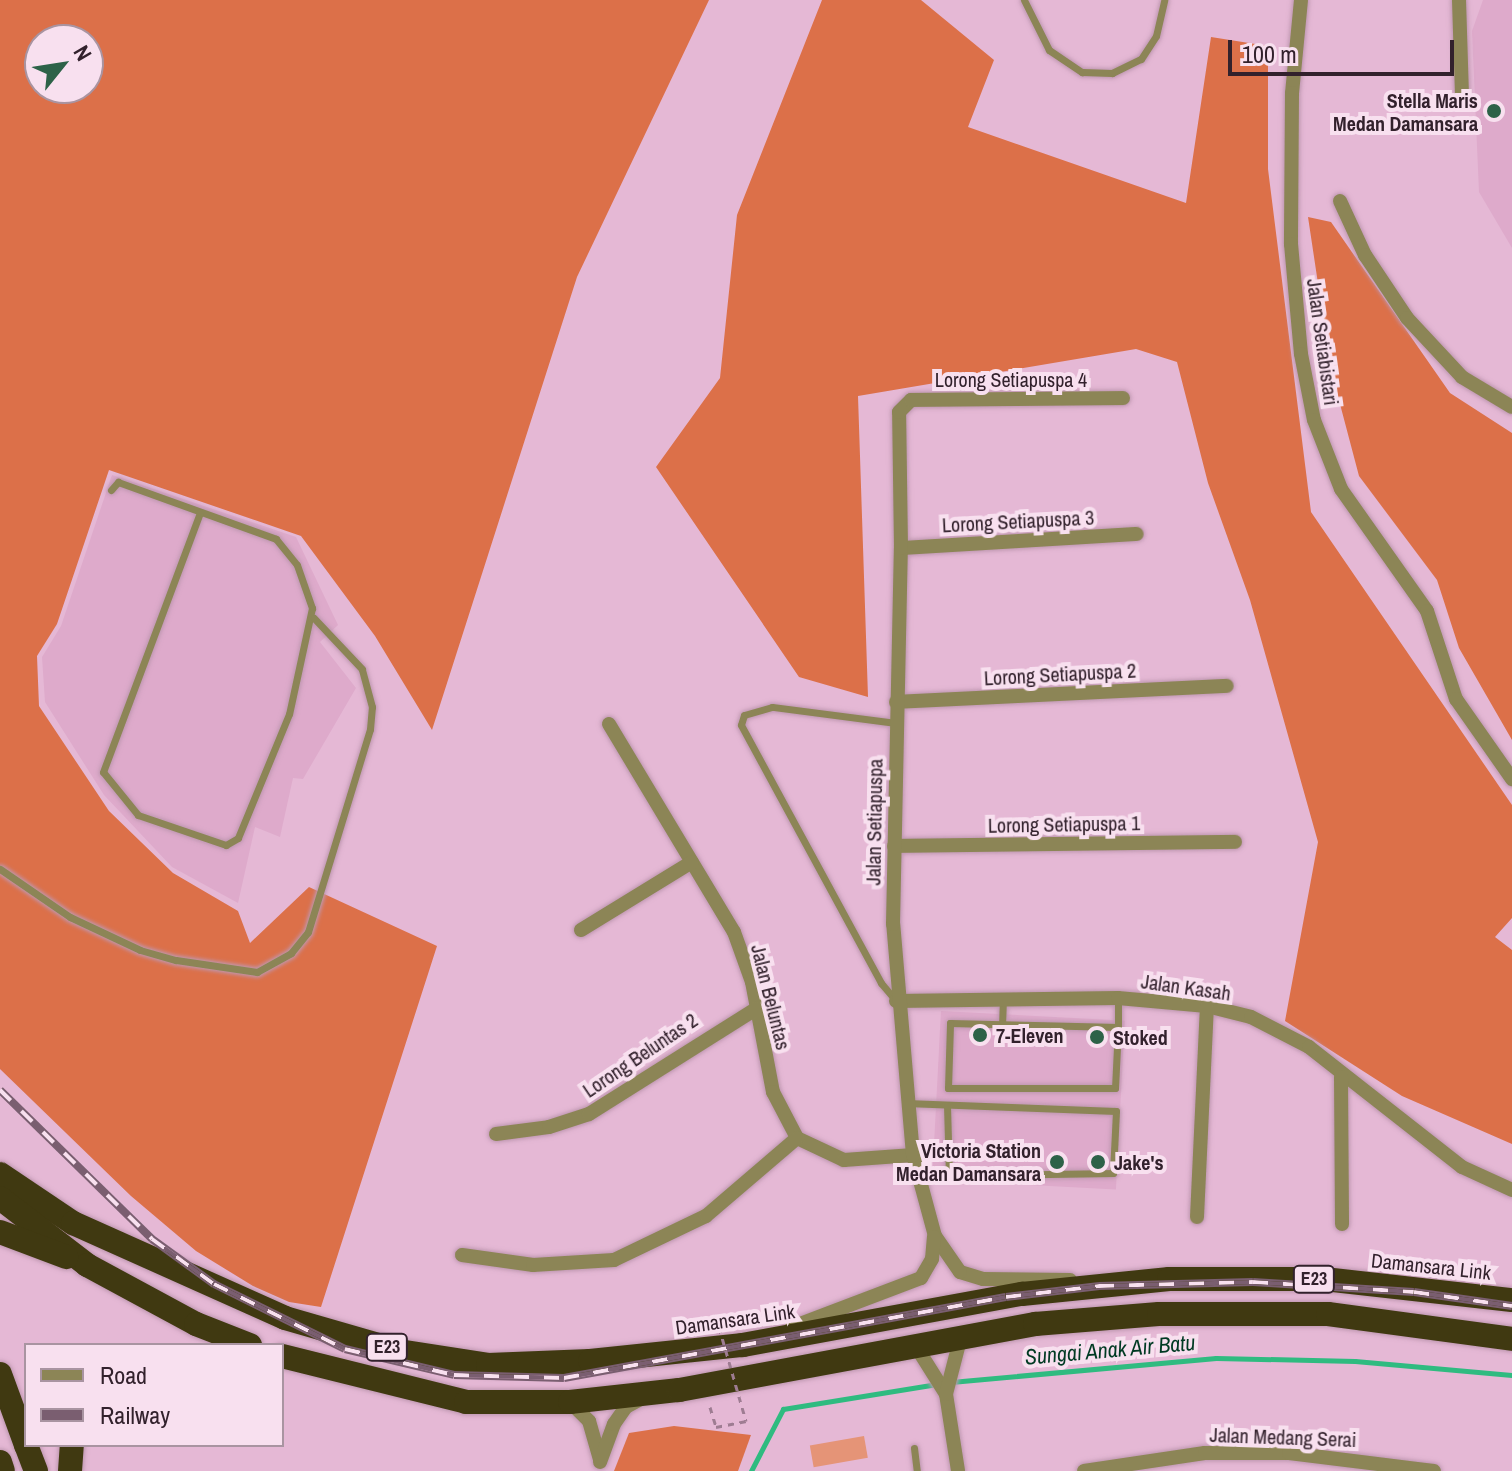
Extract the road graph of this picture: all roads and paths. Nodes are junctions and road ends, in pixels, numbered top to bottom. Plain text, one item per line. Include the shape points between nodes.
1 (1024, 0) edge
2 (1164, 0) edge
3 (1301, 0) edge
4 (1459, 0) edge
5 (1462, 93) dead end
6 (1340, 201) dead end
7 (1123, 398) dead end
8 (900, 406) joint
9 (1512, 407) edge
10 (111, 490) dead end
11 (200, 513) junction
12 (1137, 534) dead end
13 (901, 548) junction
14 (314, 618) junction
15 (1227, 686) dead end
16 (896, 702) junction
17 (896, 723) junction
18 (609, 724) dead end
19 (1512, 779) edge
20 (1235, 842) dead end
21 (894, 846) junction
22 (692, 862) junction
23 (0, 869) edge
24 (581, 930) dead end
25 (1118, 998) junction
26 (1003, 999) junction
27 (896, 1001) junction
28 (1207, 1006) junction
29 (757, 1008) junction
30 (1002, 1026) junction
31 (1118, 1027) junction
32 (1341, 1077) junction
33 (905, 1103) junction
34 (947, 1105) junction
35 (496, 1134) dead end
36 (797, 1138) junction
37 (913, 1155) junction
38 (0, 1156) edge
39 (0, 1174) edge
40 (949, 1175) junction
41 (919, 1176) junction
42 (1512, 1190) edge
43 (0, 1198) edge
44 (1197, 1217) dead end
45 (1342, 1224) dead end
46 (0, 1232) edge
47 (935, 1236) junction
48 (127, 1247) junction
49 (462, 1255) dead end
50 (87, 1265) junction
51 (1116, 1283) junction
52 (1512, 1300) edge
53 (799, 1309) dead end
54 (1403, 1323) junction
55 (1512, 1339) edge
56 (960, 1340) junction
57 (245, 1343) edge
58 (743, 1345) junction
59 (917, 1348) junction
60 (1512, 1351) edge
61 (284, 1356) edge
62 (0, 1374) edge
63 (945, 1385) junction
64 (650, 1394) junction
65 (570, 1402) junction
66 (710, 1407) dead end
67 (24, 1440) edge
68 (27, 1447) edge
69 (914, 1448) dead end
70 (601, 1467) edge
71 (36, 1471) edge
72 (917, 1471) edge
73 (958, 1471) edge
74 (1084, 1471) edge
75 (1434, 1471) edge

1 - 2 lane via 1049,50 1082,72 1112,73 1141,59 1156,36
3 - 19 street, Jalan Setiabistari via 1292,93 1291,244 1301,354 1314,420 1341,489 1427,611 1456,699
4 - 5 street
6 - 9 street via 1365,255 1407,318 1462,377
7 - 8 street, Lorong Setiapuspa 4 via 911,400
8 - 13 street, Jalan Setiapuspa
10 - 11 lane via 118,482
11 - 14 lane via 276,539 297,565
11 - 14 lane via 103,772 138,815 215,844 238,838 289,714
12 - 13 street, Lorong Setiapuspa 3
13 - 16 street, Jalan Setiapuspa
14 - 23 lane via 362,669 371,718 308,932 291,953 257,972 164,957 70,917
15 - 16 street, Lorong Setiapuspa 2
16 - 17 street, Jalan Setiapuspa
17 - 21 street, Jalan Setiapuspa
17 - 27 lane via 772,707 744,715 741,725 881,983
18 - 22 street, Jalan Beluntas
20 - 21 street, Lorong Setiapuspa 1
21 - 27 street, Jalan Setiapuspa
22 - 24 street
22 - 29 street, Jalan Beluntas via 734,932
25 - 26 street, Jalan Kasah
25 - 28 street, Jalan Kasah
25 - 31 lane
26 - 27 street, Jalan Kasah
26 - 30 lane
27 - 33 street, Jalan Setiapuspa
28 - 32 street, Jalan Kasah via 1251,1017 1309,1047
28 - 44 street
29 - 35 street, Lorong Beluntas 2 via 589,1114 549,1127
29 - 36 street, Jalan Beluntas via 773,1092
30 - 31 lane
30 - 31 lane via 950,1023 948,1088 1115,1088
32 - 42 street, Jalan Kasah via 1462,1167
32 - 45 street
33 - 34 lane
33 - 37 street, Jalan Setiapuspa
34 - 40 lane
34 - 40 lane via 1116,1111 1113,1173
36 - 37 street via 844,1160
36 - 49 street via 706,1216 614,1260 533,1265
37 - 41 street, Jalan Setiapuspa
38 - 48 highway
39 - 48 highway, Damansara Link / E23 via 73,1223
40 - 41 lane
41 - 47 street, Jalan Setiapuspa
43 - 50 highway
46 - 50 highway
47 - 51 street, Jalan Setiapuspa via 949,1262 970,1276
47 - 58 street via 932,1259 921,1278
48 - 58 highway, Damansara Link / E23 via 285,1318 442,1360 488,1365 590,1361
50 - 57 highway via 196,1324
51 - 52 highway, Damansara Link / E23 via 1324,1279
51 - 58 highway, Damansara Link / E23 via 1022,1294
53 - 66 path, bridge via 719,1327 746,1421 716,1427
54 - 55 highway, E23
54 - 56 highway, E23 via 1328,1314 1159,1314 1035,1324
54 - 60 highway
56 - 59 highway, E23
56 - 63 street
59 - 63 street
59 - 64 highway, E23
61 - 65 highway, E23 via 466,1402
62 - 67 highway
63 - 73 street
64 - 65 highway, E23
64 - 70 street via 626,1407
65 - 70 street via 593,1430
68 - 71 highway
69 - 72 lane
74 - 75 street, Jalan Medang Serai via 1233,1453 1370,1460

